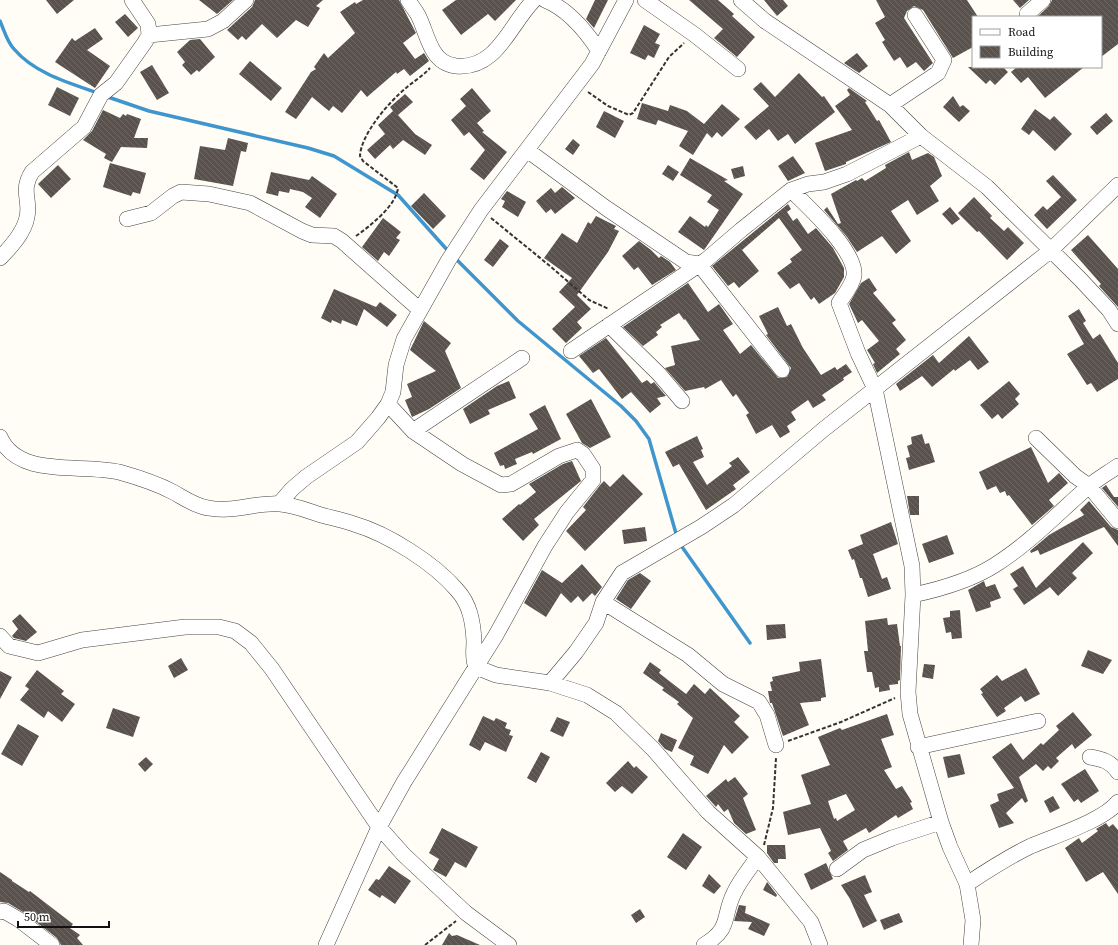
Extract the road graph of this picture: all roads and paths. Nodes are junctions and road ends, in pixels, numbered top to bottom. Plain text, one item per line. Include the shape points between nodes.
1 (132, 0) edge
2 (246, 0) edge
3 (408, 0) edge
4 (534, 0) edge
5 (545, 0) edge
6 (626, 0) edge
7 (645, 0) edge
8 (741, 0) edge
9 (1043, 0) edge
10 (1027, 14) dead end
11 (915, 15) dead end
12 (149, 35) junction
13 (695, 35) junction
14 (599, 51) junction
15 (440, 60) junction
16 (738, 69) dead end
17 (582, 78) junction
18 (890, 106) junction
19 (921, 136) junction
20 (527, 150) junction
21 (1118, 185) edge
22 (791, 190) junction
23 (481, 210) junction
24 (127, 219) dead end
25 (346, 244) junction
26 (1050, 251) junction
27 (0, 258) edge
28 (699, 264) junction
29 (420, 310) junction
30 (625, 314) junction
31 (1118, 324) edge
32 (609, 325) junction
33 (570, 351) dead end
34 (522, 358) dead end
35 (782, 370) dead end
36 (875, 388) junction
37 (682, 400) dead end
38 (388, 404) junction
39 (413, 432) junction
40 (0, 437) edge
41 (1036, 438) dead end
42 (1118, 466) edge
43 (1089, 486) junction
44 (279, 504) junction
45 (1118, 521) edge
46 (912, 595) junction
47 (603, 602) junction
48 (0, 636) edge
49 (476, 667) junction
50 (550, 683) junction
51 (908, 692) junction
52 (1038, 721) dead end
53 (776, 745) junction
54 (918, 747) junction
55 (1090, 757) dead end
56 (1118, 772) edge
57 (1118, 802) edge
58 (941, 822) junction
59 (379, 827) junction
60 (758, 857) junction
61 (837, 869) dead end
62 (967, 884) junction
63 (1, 911) edge
64 (466, 913) junction
65 (52, 945) edge
66 (326, 945) edge
67 (425, 945) edge
68 (509, 945) edge
69 (704, 945) edge
70 (820, 945) edge
71 (971, 945) edge

1 - 12 street via 148,24
2 - 12 street via 223,21 208,29
3 - 15 street
4 - 15 street via 486,60 463,67
5 - 14 street via 580,25
6 - 14 street
7 - 13 street
8 - 18 street via 766,21
9 - 10 street
11 - 18 street via 944,60 933,77
12 - 27 street via 116,83 101,95 84,127 32,172 25,189 27,218 20,235
13 - 16 street
13 - 17 path via 669,57 640,105 629,115 595,98 585,88
14 - 17 street
15 - 25 path via 405,88 381,114 366,137 360,149 360,156 398,188 398,195 369,227
17 - 20 street
18 - 19 street
19 - 22 street via 847,174
19 - 26 street via 987,187
20 - 23 street
20 - 28 street via 686,262
21 - 26 street
22 - 28 street
22 - 36 street via 845,249 853,266 854,277 838,303
23 - 29 street
23 - 30 path via 589,300
24 - 25 street via 151,213 181,192 209,194 250,203 302,231 312,235 334,236
25 - 29 street
26 - 31 street via 1109,310
26 - 36 street
28 - 30 street
28 - 35 street
29 - 38 street via 398,353 393,392
30 - 32 street
32 - 33 street
32 - 37 street
34 - 39 street
36 - 46 street via 906,532 912,566
36 - 47 street via 734,505 664,549 632,565 622,573
38 - 39 street
38 - 44 street via 368,432 306,477
39 - 49 street via 462,464 505,486 571,451 577,450 583,454 593,469 593,480 567,512 545,546
40 - 44 street via 11,453 24,462 118,472 158,485 198,506 218,510
41 - 43 street
42 - 43 street
43 - 45 street
43 - 46 street via 1034,536 995,565 934,591
44 - 49 street via 355,524 406,549 445,576 459,591 467,605 472,620
46 - 51 street
47 - 50 street via 596,623
47 - 53 street via 688,654 723,684 759,702 767,715
48 - 59 street via 9,646 38,652 82,640 185,628 219,627 235,631 251,643 272,669
49 - 50 street via 496,675
49 - 59 street
50 - 60 street via 587,695 616,713 653,749 708,812
51 - 53 path via 841,722
51 - 54 street
52 - 54 street
53 - 60 path via 773,808 767,837
54 - 58 street
55 - 56 street via 1103,759 1113,765
57 - 62 street via 1100,817 1004,860
58 - 61 street via 863,850
58 - 62 street
59 - 64 street via 404,855
59 - 66 street
60 - 69 street via 734,894 727,920 716,937
60 - 70 street via 811,922
62 - 71 street via 973,920
63 - 65 street via 18,919
64 - 67 path
64 - 68 street

